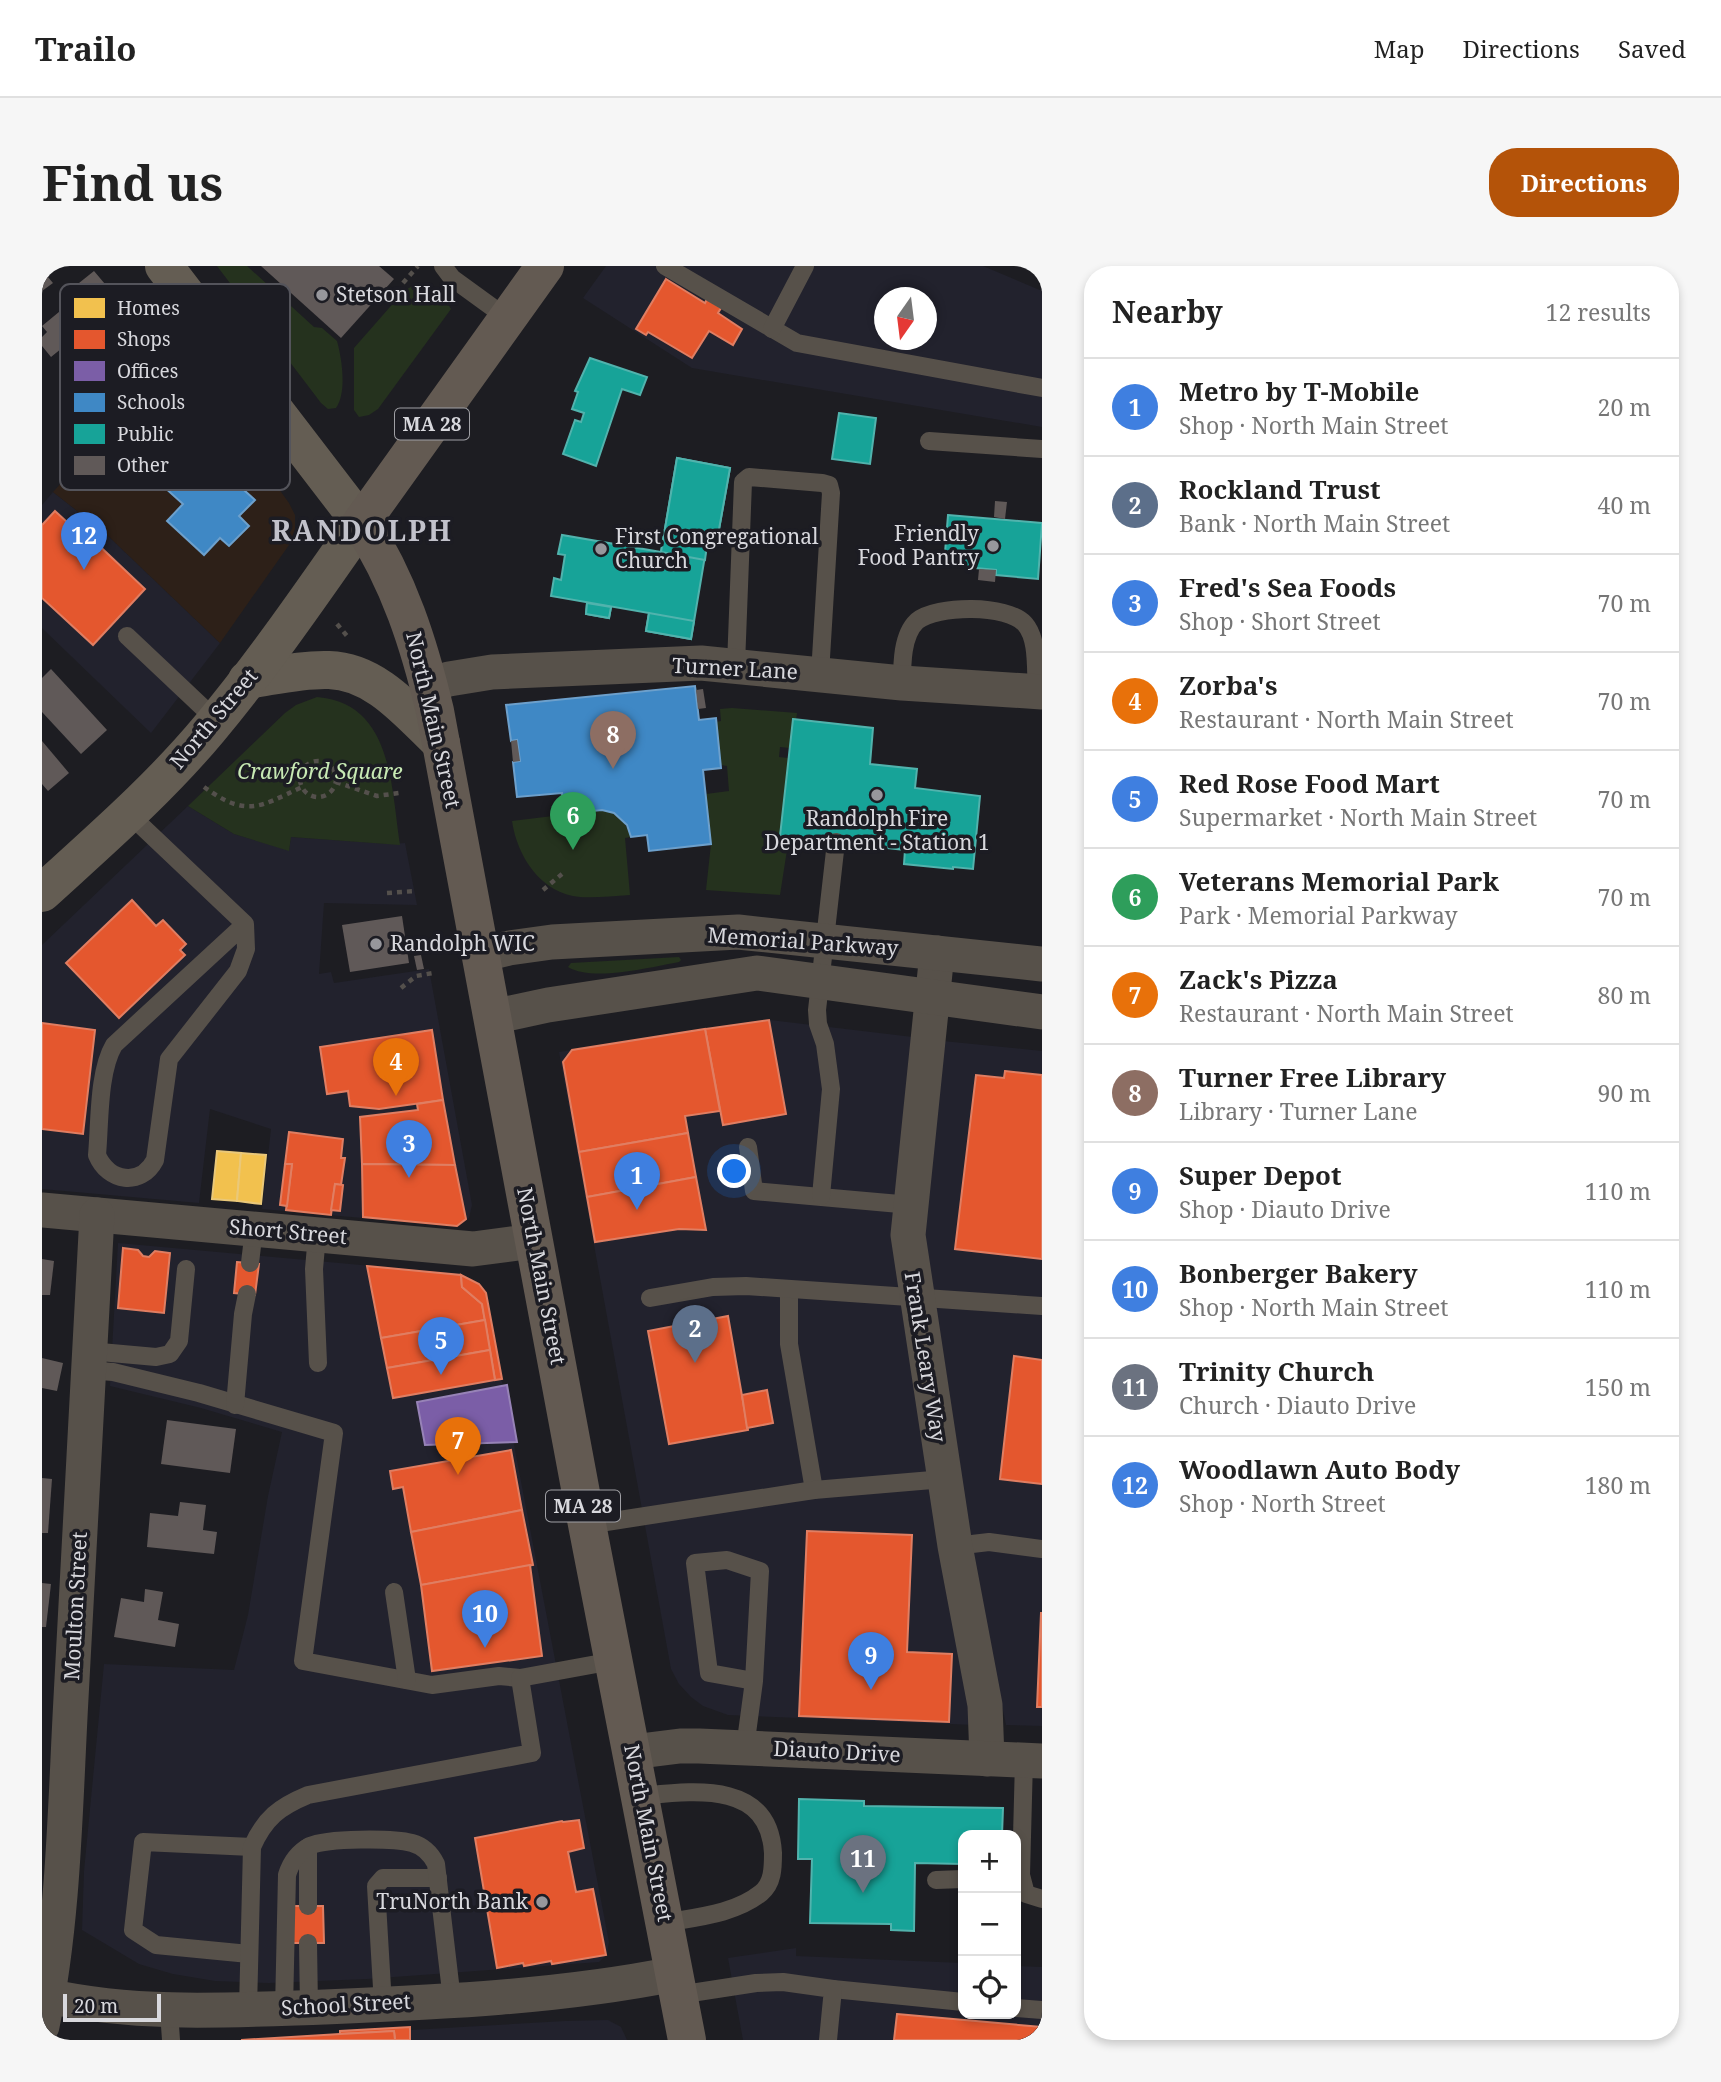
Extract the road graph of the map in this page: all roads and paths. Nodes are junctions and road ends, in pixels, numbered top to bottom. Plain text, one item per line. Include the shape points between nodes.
1 (164, 266) edge
2 (418, 266) edge
3 (443, 266) edge
4 (545, 266) edge
5 (665, 266) edge
6 (805, 266) edge
7 (403, 283) dead end
8 (178, 284) edge
9 (507, 318) junction
10 (772, 329) junction
11 (1042, 388) edge
12 (290, 430) edge
13 (929, 440) dead end
14 (1042, 449) edge
15 (361, 523) junction
16 (127, 636) dead end
17 (736, 665) junction
18 (820, 674) junction
19 (247, 680) junction
20 (902, 683) junction
21 (429, 685) junction
22 (1040, 692) edge
23 (216, 720) junction
24 (441, 743) junction
25 (336, 782) junction
26 (202, 786) dead end
27 (302, 787) junction
28 (399, 793) dead end
29 (129, 814) junction
30 (836, 842) dead end
31 (562, 874) dead end
32 (543, 890) dead end
33 (416, 891) dead end
34 (42, 893) edge
35 (387, 893) dead end
36 (245, 924) junction
37 (825, 941) junction
38 (937, 953) junction
39 (480, 955) junction
40 (1042, 964) edge
41 (433, 973) dead end
42 (821, 981) junction
43 (401, 988) dead end
44 (932, 997) junction
45 (1041, 1008) edge
46 (492, 1017) junction
47 (748, 1147) dead end
48 (821, 1196) junction
49 (911, 1205) junction
50 (42, 1210) edge
51 (97, 1215) junction
52 (317, 1235) junction
53 (534, 1241) junction
54 (186, 1269) dead end
55 (789, 1289) junction
56 (247, 1294) dead end
57 (650, 1298) dead end
58 (916, 1298) junction
59 (1042, 1306) edge
60 (89, 1360) junction
61 (318, 1363) dead end
62 (235, 1405) junction
63 (944, 1479) junction
64 (814, 1490) junction
65 (587, 1525) junction
66 (954, 1546) junction
67 (1042, 1549) edge
68 (394, 1592) dead end
69 (614, 1661) junction
70 (520, 1678) junction
71 (407, 1680) junction
72 (754, 1681) junction
73 (745, 1748) junction
74 (632, 1752) junction
75 (987, 1759) junction
76 (1033, 1760) edge
77 (641, 1796) junction
78 (252, 1847) junction
79 (307, 1847) junction
80 (1021, 1853) edge
81 (438, 1878) junction
82 (958, 1879) edge
83 (936, 1880) dead end
84 (1021, 1883) edge
85 (1042, 1899) edge
86 (308, 1906) dead end
87 (664, 1923) junction
88 (308, 1943) dead end
89 (249, 1954) junction
90 (676, 1984) junction
91 (833, 1989) junction
92 (452, 2000) junction
93 (958, 2002) edge
94 (383, 2005) junction
95 (296, 2008) junction
96 (1021, 2008) edge
97 (248, 2009) junction
98 (1042, 2010) edge
99 (45, 2011) edge
100 (170, 2025) edge
101 (687, 2040) edge
102 (828, 2040) edge

1 - 8 main road
2 - 7 path
3 - 9 lane
4 - 9 main road, MA 28
5 - 10 lane
6 - 10 lane
9 - 15 main road, MA 28
10 - 11 lane via 797,343
12 - 15 main road
13 - 14 lane
15 - 19 main road, North Street
15 - 21 main road, North Main Street / MA 28 via 395,582
16 - 23 lane
17 - 18 street, Turner Lane
17 - 18 lane via 743,482 749,477 822,483 829,485 831,493
17 - 21 street, Turner Lane via 492,672
18 - 20 street, Turner Lane
19 - 23 main road, North Street
19 - 24 main road via 314,671 346,672 385,692
20 - 22 street, Turner Lane
20 - 22 lane via 904,651 916,622 933,612 981,610 1024,622 1032,637
21 - 24 main road, North Main Street / MA 28
23 - 29 main road, North Street
24 - 39 main road, North Main Street / MA 28
25 - 27 path via 331,792 321,797
25 - 27 path via 331,767 316,762 302,771
25 - 28 path via 377,796
26 - 27 path via 245,807
29 - 34 main road, North Street
29 - 36 lane
30 - 37 lane
31 - 32 path
33 - 35 path
36 - 36 lane via 246,948 238,971 169,1059 155,1160 138,1177 119,1175 101,1164 97,1155 110,1052
37 - 38 street, Memorial Parkway
37 - 39 street, Memorial Parkway via 715,932 552,942
37 - 42 lane
38 - 40 street, Memorial Parkway
38 - 44 street, Frank Leary Way
39 - 46 main road, North Main Street / MA 28
41 - 43 path via 416,976
42 - 44 street, Memorial Parkway
42 - 46 street, Memorial Parkway via 746,974
42 - 48 lane via 817,1018 831,1089
44 - 45 street, Memorial Parkway
44 - 49 street, Frank Leary Way
46 - 53 main road, North Main Street / MA 28
47 - 48 lane via 754,1191
48 - 49 lane
49 - 58 street, Frank Leary Way via 908,1235
50 - 51 street, Short Street
51 - 52 street, Short Street via 252,1246
51 - 60 street, Moulton Street
52 - 53 street, Short Street via 473,1249
52 - 61 lane
53 - 65 main road, North Main Street / MA 28
54 - 60 lane via 179,1341 170,1353
55 - 57 lane via 730,1286
55 - 58 lane
55 - 64 lane via 789,1344
56 - 62 lane
58 - 59 lane
58 - 63 street, Frank Leary Way
60 - 62 lane via 113,1372
60 - 99 street, Moulton Street via 65,1813
62 - 71 lane via 334,1433 303,1661
63 - 64 lane
63 - 66 street, Frank Leary Way
64 - 65 lane
65 - 69 main road, North Main Street / MA 28
66 - 67 lane via 989,1542
66 - 75 street, Frank Leary Way via 985,1705
68 - 71 lane
69 - 70 lane
69 - 74 main road, North Main Street / MA 28
70 - 71 lane via 499,1676 432,1685
70 - 78 lane via 532,1753 308,1795 272,1815
72 - 72 lane via 761,1571 727,1560 695,1563 709,1673
72 - 73 lane
73 - 74 street, Diauto Drive via 680,1746
73 - 75 street, Diauto Drive
74 - 77 main road, North Main Street / MA 28
75 - 76 street, Diauto Drive
76 - 80 lane
77 - 87 main road, North Main Street / MA 28
77 - 87 lane via 703,1792 734,1798 755,1809 771,1837 771,1878 761,1893 719,1913
78 - 89 lane
78 - 89 lane via 143,1842 133,1930 156,1945
79 - 81 lane via 337,1840 410,1843 432,1856
79 - 86 lane
79 - 95 lane via 296,1856 287,1875
81 - 92 lane
81 - 94 lane via 383,1878 376,1886
82 - 83 lane
84 - 85 lane via 1026,1894
87 - 90 main road, North Main Street / MA 28
88 - 95 lane
89 - 97 lane
90 - 91 lane via 783,1982
90 - 92 street, School Street
90 - 101 main road, North Main Street / MA 28
91 - 93 lane
91 - 102 lane
92 - 94 street, School Street
94 - 95 street, School Street
95 - 97 street, School Street
96 - 98 lane
97 - 100 street, School Street
99 - 100 street, School Street via 93,2005

